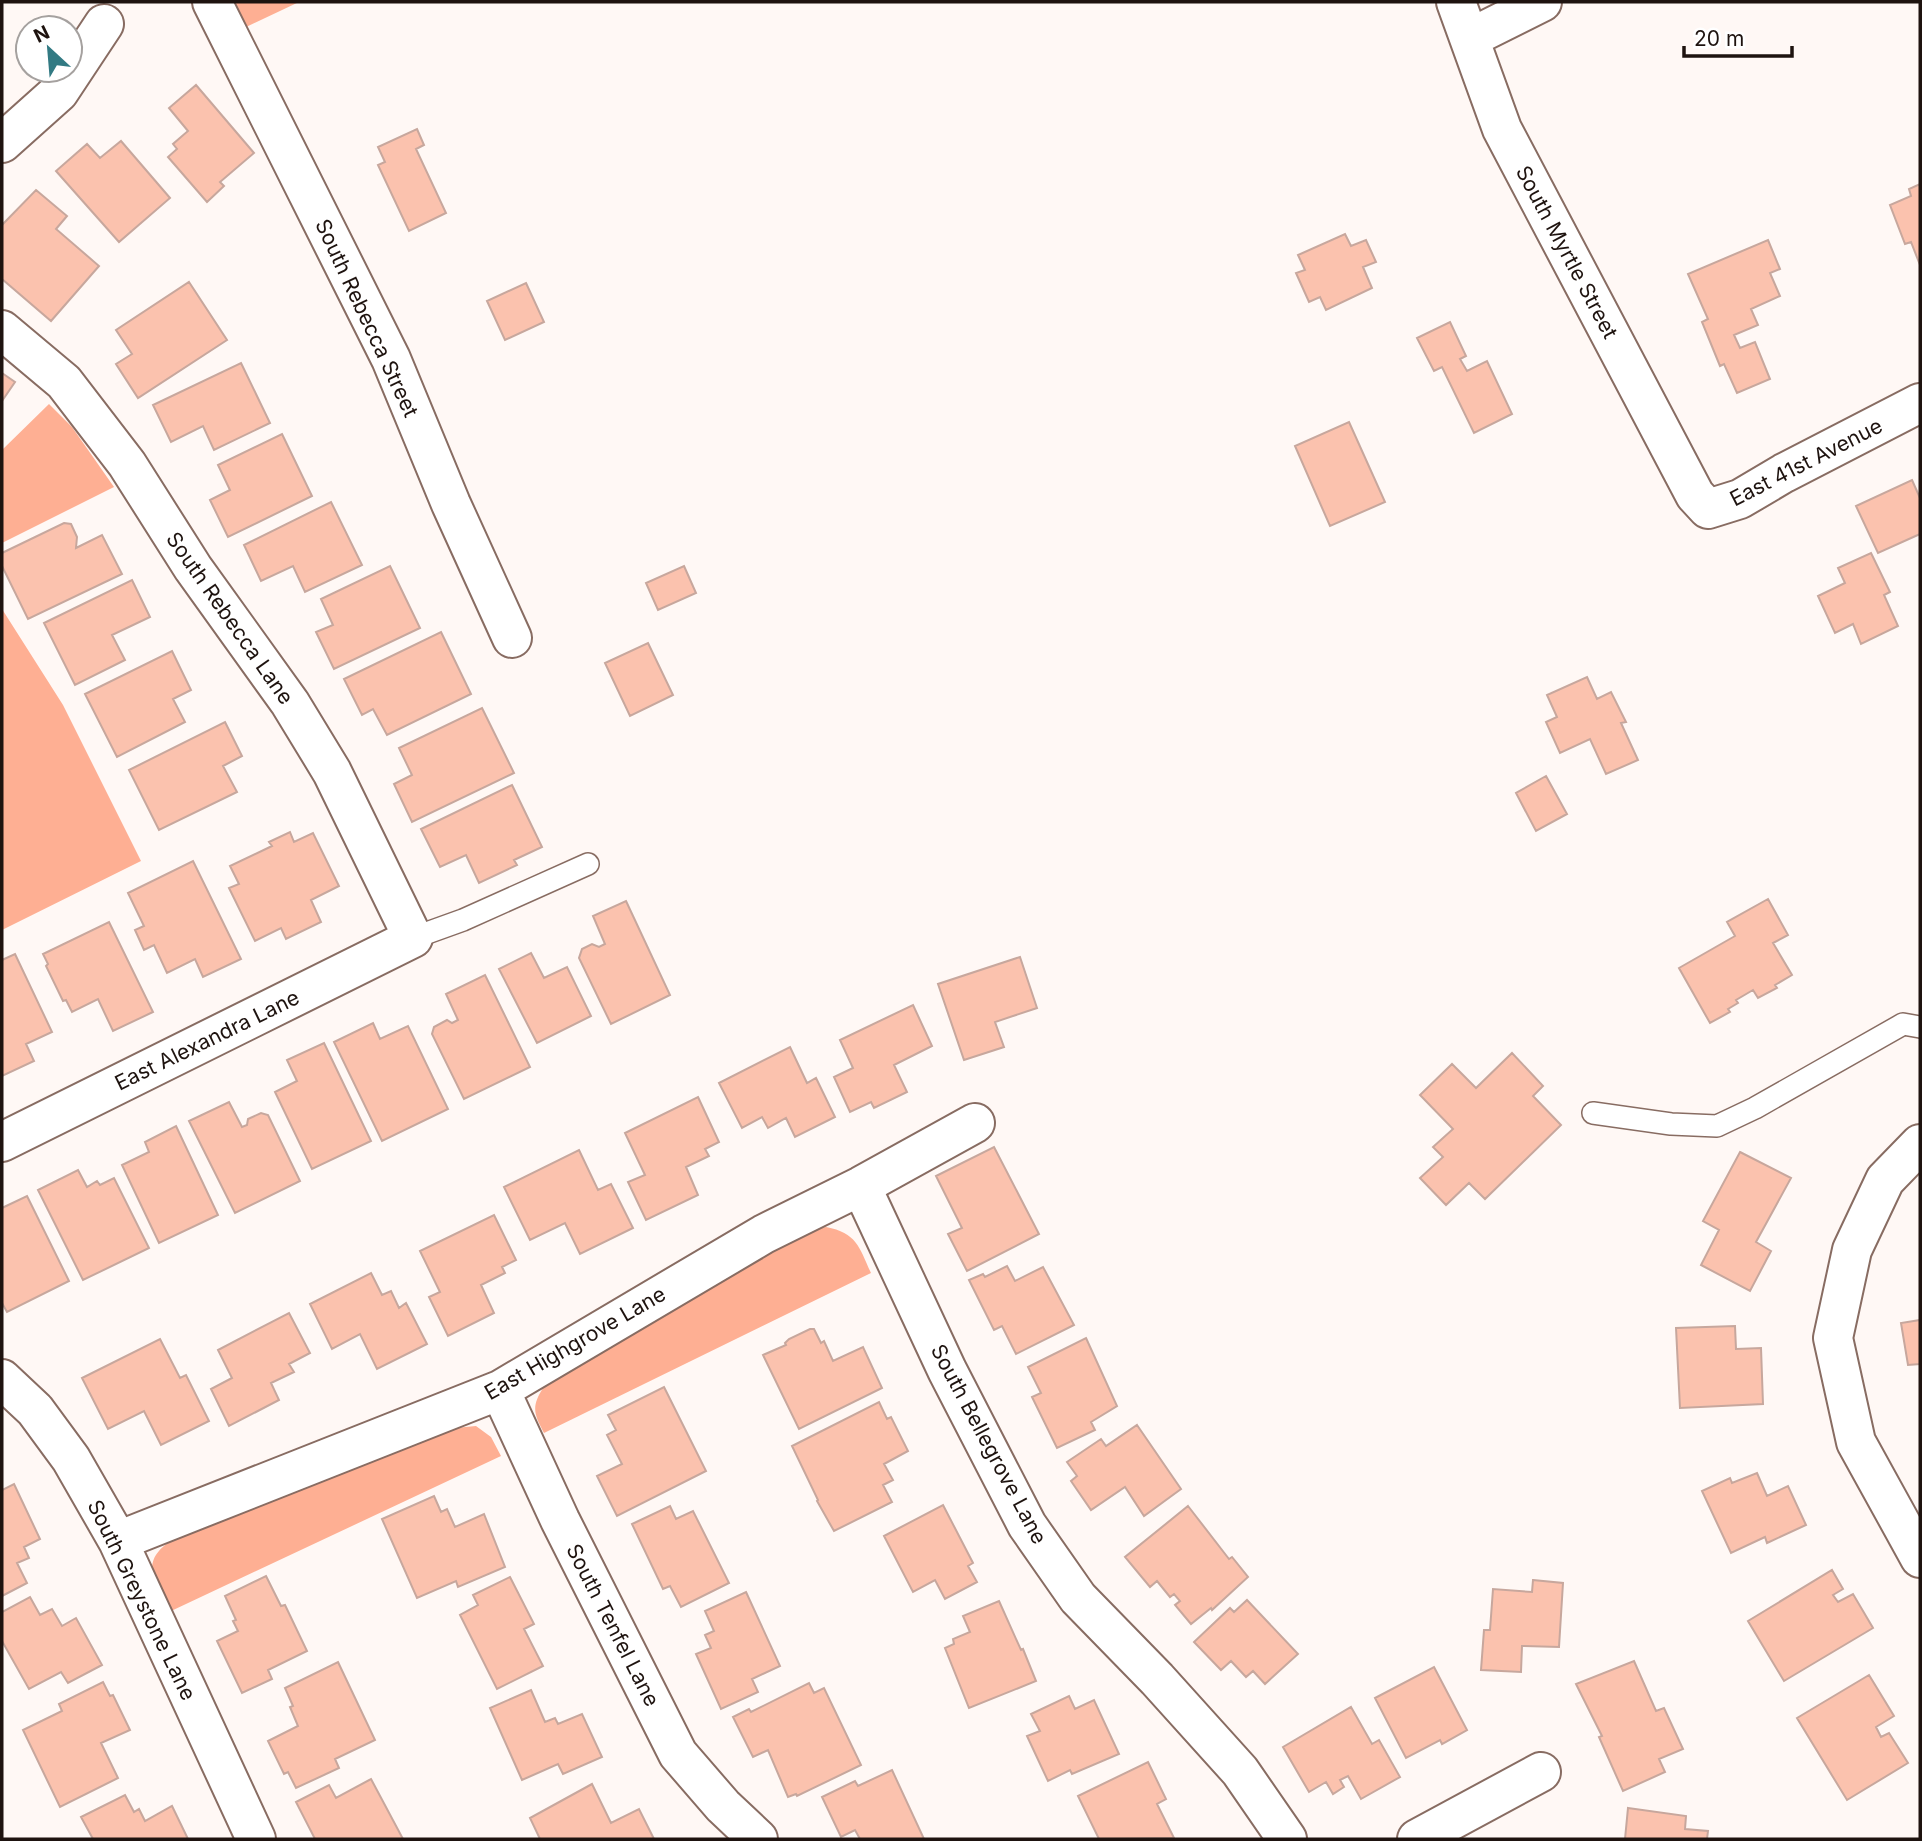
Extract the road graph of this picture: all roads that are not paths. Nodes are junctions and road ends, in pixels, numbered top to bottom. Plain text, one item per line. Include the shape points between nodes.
1 (212, 2) edge
2 (1456, 2) edge
3 (1542, 2) edge
4 (104, 24) dead end
5 (1470, 38) junction
6 (2, 143) edge
7 (2, 330) edge
8 (1920, 403) edge
9 (1695, 495) joint
10 (512, 638) dead end
11 (588, 864) dead end
12 (413, 938) junction
13 (1920, 1027) edge
14 (1593, 1113) dead end
15 (975, 1123) dead end
16 (2, 1142) edge
17 (1920, 1144) edge
18 (861, 1186) junction
19 (2, 1379) edge
20 (500, 1390) junction
21 (118, 1541) junction
22 (1920, 1558) edge
23 (1541, 1772) dead end
24 (256, 1839) edge
25 (758, 1839) edge
26 (1287, 1839) edge
27 (1417, 1839) edge

1 - 10 street, South Rebecca Street via 391,359
2 - 5 street, South Myrtle Street
3 - 5 street
4 - 6 street via 59,92
5 - 9 street, South Myrtle Street via 1502,129
7 - 12 street, South Rebecca Lane via 72,392 127,464 193,568 290,702 332,772
8 - 9 street, East 41st Avenue via 1740,499 1708,509
11 - 12 lane
12 - 16 street, East Alexandra Lane
13 - 14 lane via 1903,1024 1717,1126
15 - 18 street, East Highgrove Lane
17 - 22 street via 1885,1180 1852,1250 1833,1338 1856,1442
18 - 20 street, East Highgrove Lane via 764,1234
18 - 26 street, South Bellegrove Lane via 1027,1525 1078,1598 1240,1771
19 - 21 street, South Greystone Lane via 35,1410 71,1459
20 - 21 street, East Highgrove Lane
20 - 25 street, South Tenfel Lane via 678,1754
21 - 24 street, South Greystone Lane
23 - 27 street

